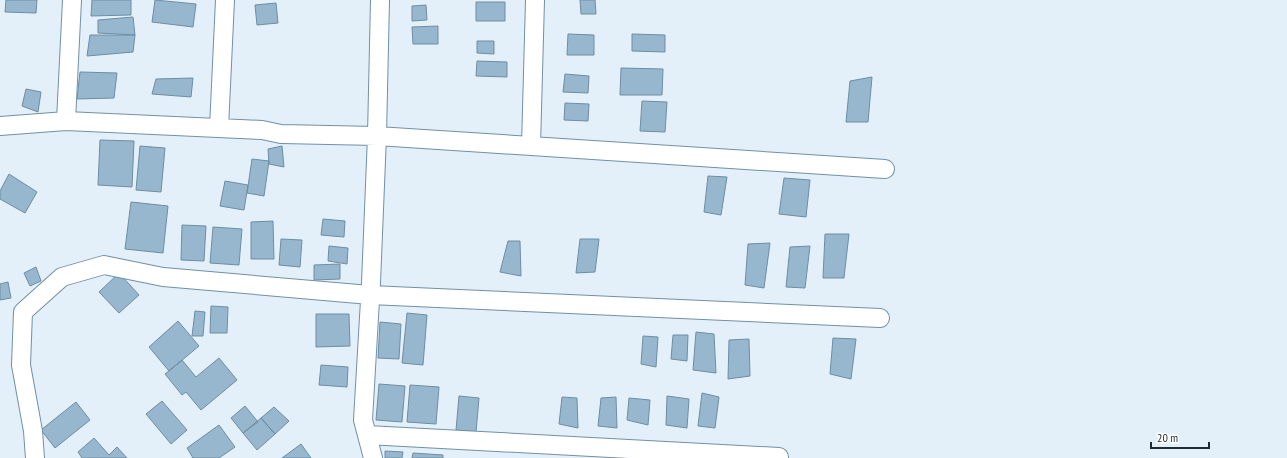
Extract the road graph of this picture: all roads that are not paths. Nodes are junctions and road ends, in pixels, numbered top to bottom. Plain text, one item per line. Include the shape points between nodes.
1 (72, 0) edge
2 (225, 0) edge
3 (380, 0) edge
4 (535, 0) edge
5 (66, 121) junction
6 (0, 126) edge
7 (219, 128) junction
8 (377, 136) junction
9 (531, 146) junction
10 (885, 169) dead end
11 (370, 295) junction
12 (880, 318) dead end
13 (367, 435) junction
14 (779, 457) edge
15 (35, 458) edge
16 (372, 458) edge

1 - 5 street
2 - 7 street
3 - 8 street
4 - 9 street
5 - 6 street
5 - 7 street
7 - 8 street via 262,130 281,134
8 - 9 street
8 - 11 street
9 - 10 street
11 - 12 street
11 - 13 street via 363,420
11 - 15 street via 163,277 104,265 62,277 23,312 21,365 33,431
13 - 14 street
13 - 16 street

